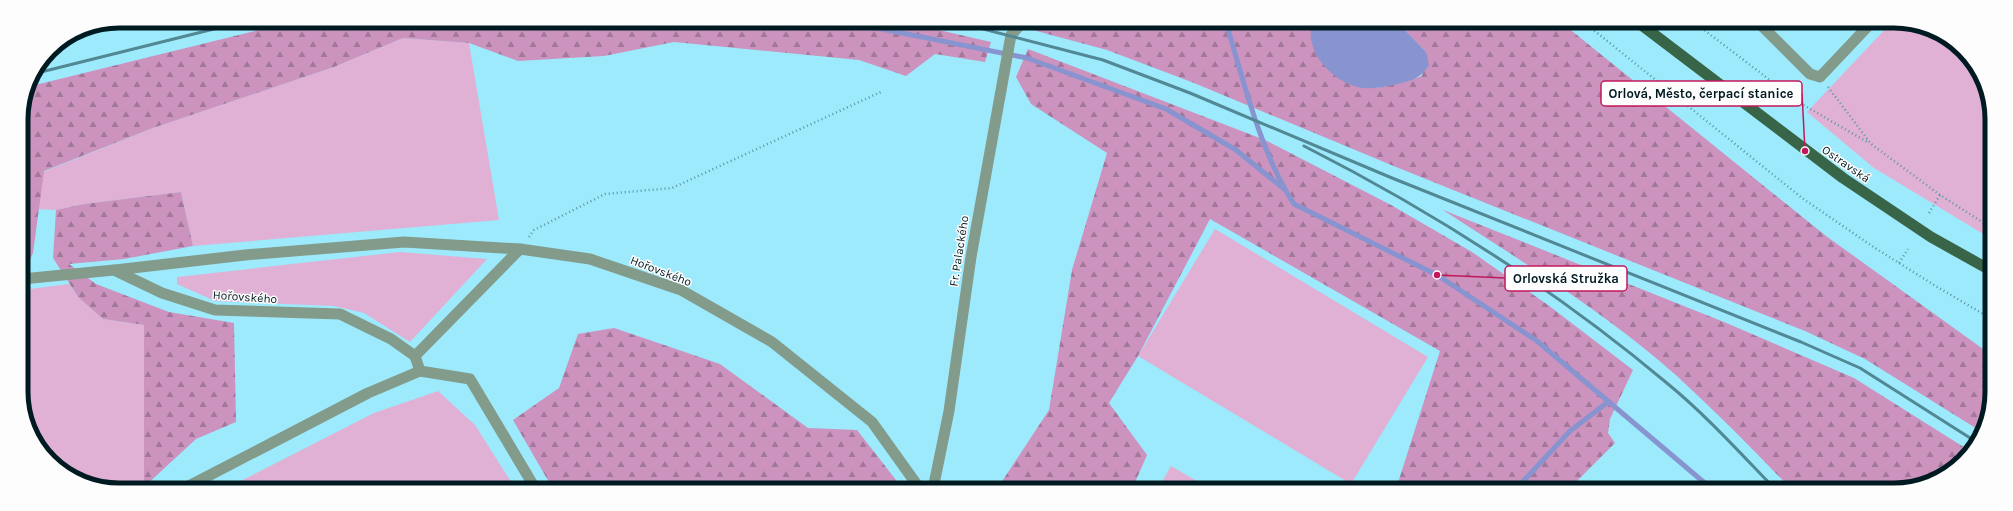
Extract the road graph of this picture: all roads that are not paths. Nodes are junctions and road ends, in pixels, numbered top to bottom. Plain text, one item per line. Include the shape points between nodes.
1 (1017, 28) edge
2 (1646, 28) edge
3 (1764, 28) edge
4 (1866, 28) edge
5 (520, 248) junction
6 (1985, 267) edge
7 (114, 270) junction
8 (28, 278) edge
9 (414, 356) junction
10 (420, 371) junction
11 (195, 483) edge
12 (533, 483) edge
13 (916, 483) edge
14 (933, 483) edge

1 - 14 street, Fr. Palackého via 1011,35 970,257 949,411
2 - 6 main road, Ostravská via 1843,178 1931,237
3 - 4 street via 1810,74 1820,77
5 - 7 street, Hořovského via 404,242
5 - 9 street
5 - 13 street, Hořovského via 590,259 680,290 772,342 872,422
7 - 8 street
7 - 9 street, Hořovského via 162,293 215,310 340,314 391,339
9 - 10 street
10 - 11 street via 368,393
10 - 12 street via 470,379

